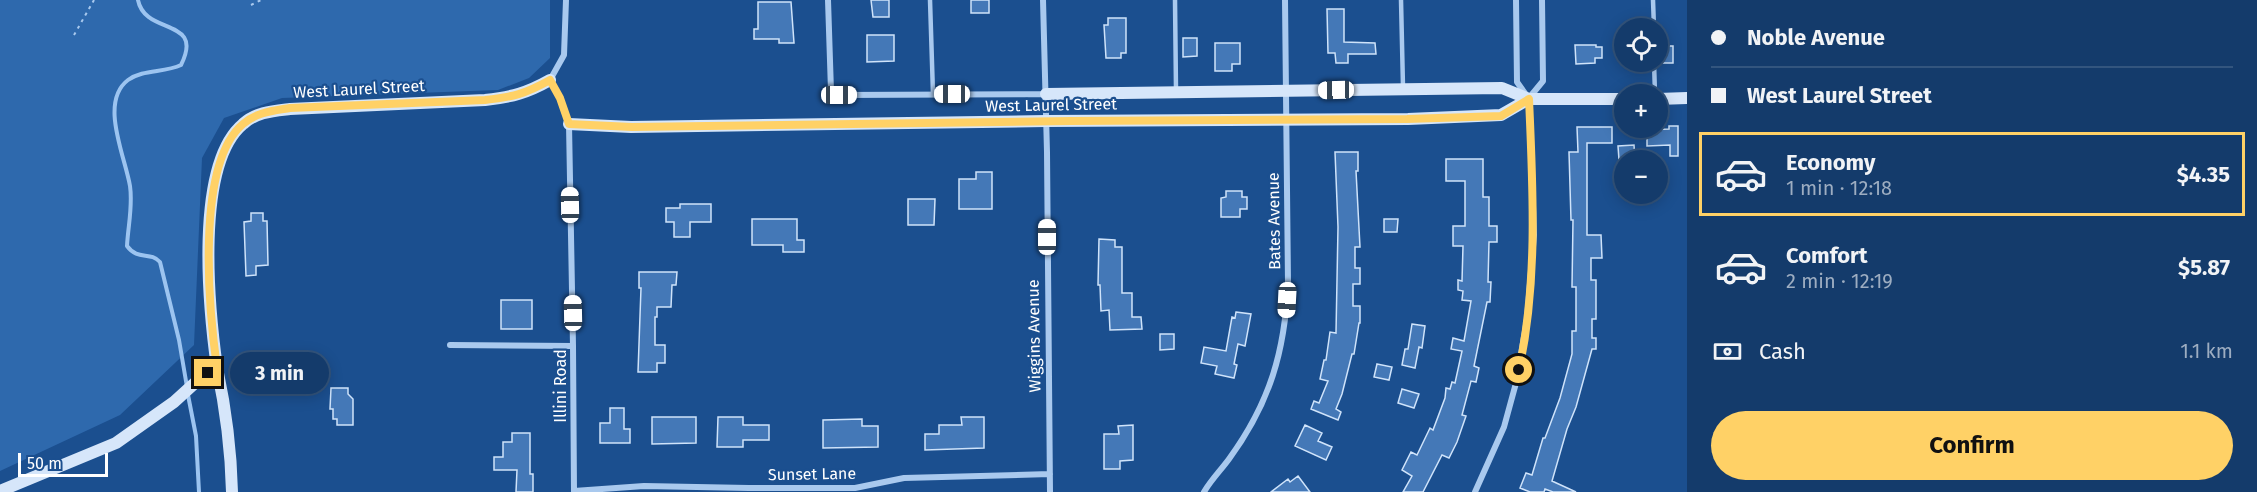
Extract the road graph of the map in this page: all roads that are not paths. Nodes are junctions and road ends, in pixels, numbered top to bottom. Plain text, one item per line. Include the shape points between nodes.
1 (566, 0) edge
2 (828, 0) edge
3 (930, 0) edge
4 (1043, 0) edge
5 (1175, 0) edge
6 (1285, 0) edge
7 (1401, 0) edge
8 (1516, 0) edge
9 (1542, 0) edge
10 (1653, 0) edge
11 (1654, 18) edge
12 (550, 80) junction
13 (1403, 89) junction
14 (1286, 91) junction
15 (1176, 92) junction
16 (933, 94) junction
17 (1046, 94) junction
18 (1687, 98) edge
19 (1529, 99) junction
20 (1614, 99) edge
21 (1668, 99) edge
22 (1287, 120) junction
23 (1046, 121) junction
24 (569, 124) junction
25 (450, 345) dead end
26 (573, 346) junction
27 (217, 368) junction
28 (1050, 474) junction
29 (0, 491) edge
30 (574, 491) edge
31 (231, 492) edge
32 (1050, 492) edge
33 (1204, 492) edge
34 (1476, 492) edge

1 - 12 street via 564,55
2 - 16 street, West Laurel Street via 831,91 839,95
3 - 16 lane
4 - 17 street, Wiggins Avenue
5 - 15 lane
6 - 14 street, Bates Avenue
7 - 13 lane
8 - 19 street via 1517,82
9 - 19 street via 1544,81
10 - 11 lane
12 - 24 street, Illini Road
12 - 27 street, West Laurel Street via 513,97 290,108 267,111 243,124 224,147 213,186 211,314
13 - 14 street, West Laurel Street
13 - 19 street, West Laurel Street via 1502,88
14 - 15 street, West Laurel Street
14 - 22 street, Bates Avenue
15 - 17 street, West Laurel Street
16 - 17 street, West Laurel Street
17 - 23 street, Wiggins Avenue
18 - 21 street
19 - 20 street, West Laurel Street
19 - 22 street, West Laurel Street via 1501,116
19 - 34 street via 1534,235 1527,319 1504,428
22 - 23 street, West Laurel Street
22 - 33 street, Bates Avenue via 1288,283 1282,348 1272,383 1255,417
23 - 24 street, West Laurel Street via 632,127
23 - 28 street, Wiggins Avenue
24 - 26 street, Illini Road
25 - 26 street
26 - 30 street, Illini Road
27 - 29 street via 116,443
27 - 31 street, West Laurel Street via 231,449
28 - 30 street, Sunset Lane via 904,478 855,488 644,486
28 - 32 street, Wiggins Avenue

